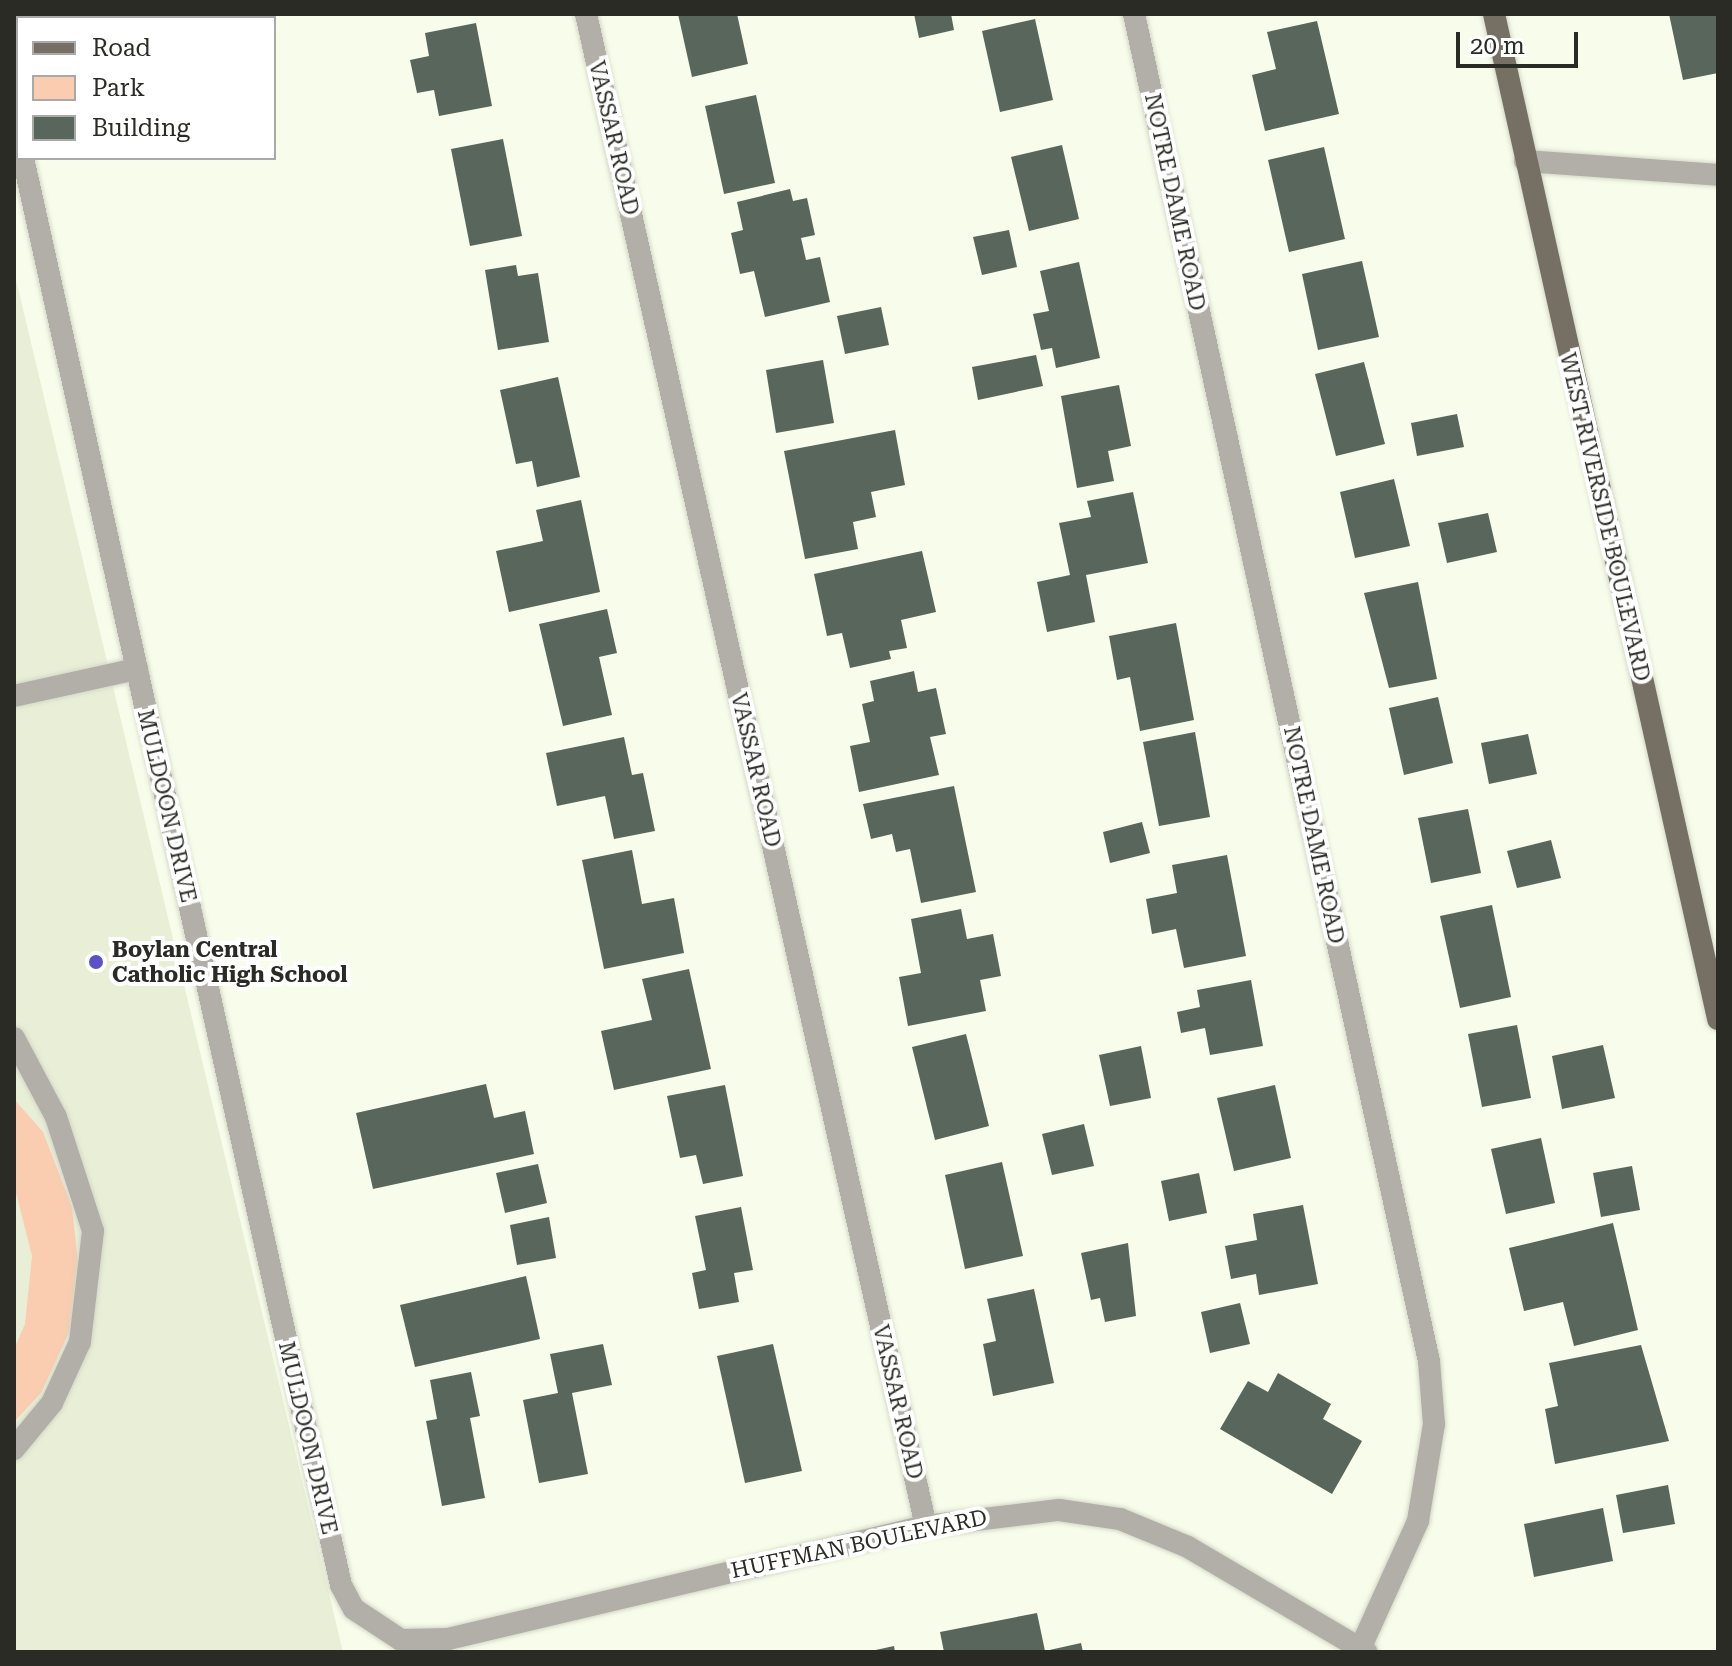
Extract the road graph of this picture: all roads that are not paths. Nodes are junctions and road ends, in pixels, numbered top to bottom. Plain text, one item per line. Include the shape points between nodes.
1 (586, 14) edge
2 (1134, 14) edge
3 (1494, 14) edge
4 (23, 160) edge
5 (1525, 161) junction
6 (1718, 175) edge
7 (137, 669) junction
8 (14, 696) edge
9 (1718, 1019) edge
10 (14, 1038) edge
11 (14, 1449) edge
12 (926, 1526) junction
13 (376, 1628) joint
14 (1363, 1650) edge

1 - 12 street, VASSAR ROAD
2 - 14 street, NOTRE DAME ROAD via 1429,1361 1434,1424 1418,1521
3 - 5 main road, WEST RIVERSIDE BOULEVARD
4 - 7 street, MULDOON DRIVE
5 - 6 street
5 - 9 main road, WEST RIVERSIDE BOULEVARD
7 - 8 street
7 - 13 street, MULDOON DRIVE via 341,1585
10 - 11 street via 56,1117 93,1231 80,1342 52,1403
12 - 13 street, HUFFMAN BOULEVARD via 448,1639 401,1640
12 - 14 street, HUFFMAN BOULEVARD via 1059,1510 1120,1519 1188,1547

